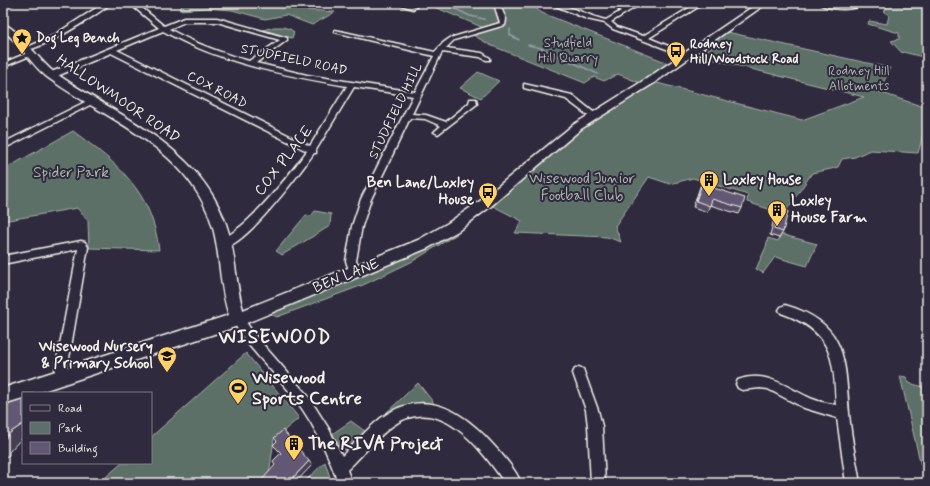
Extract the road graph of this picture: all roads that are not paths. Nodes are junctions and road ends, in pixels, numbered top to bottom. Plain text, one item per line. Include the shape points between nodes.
1 (14, 3) edge
2 (108, 3) edge
3 (132, 3) edge
4 (399, 3) edge
5 (504, 3) edge
6 (553, 3) edge
7 (613, 3) edge
8 (639, 3) edge
9 (763, 3) edge
10 (821, 3) edge
11 (862, 3) edge
12 (3, 5) edge
13 (696, 6) dead end
14 (413, 7) dead end
15 (625, 10) junction
16 (607, 22) junction
17 (162, 28) junction
18 (4, 29) edge
19 (337, 31) dead end
20 (643, 39) junction
21 (441, 49) junction
22 (111, 50) junction
23 (28, 52) junction
24 (438, 55) junction
25 (687, 55) junction
26 (488, 59) dead end
27 (250, 64) junction
28 (3, 65) edge
29 (52, 75) junction
30 (352, 84) junction
31 (527, 86) dead end
32 (418, 95) junction
33 (474, 101) dead end
34 (92, 102) junction
35 (593, 115) junction
36 (408, 116) junction
37 (446, 125) junction
38 (438, 132) dead end
39 (5, 142) edge
40 (312, 151) junction
41 (225, 244) junction
42 (3, 260) edge
43 (355, 273) junction
44 (785, 310) dead end
45 (238, 319) junction
46 (579, 373) dead end
47 (60, 376) junction
48 (742, 384) dead end
49 (3, 396) edge
50 (843, 413) junction
51 (340, 467) junction
52 (345, 483) edge
53 (514, 483) edge
54 (598, 483) edge
55 (853, 483) edge

1 - 12 street
2 - 23 street
3 - 17 street, STUDFIELD ROAD
4 - 14 street
5 - 21 street, STUDFIELD HILL via 498,7 503,24 452,39
6 - 16 street via 589,18
7 - 15 street
8 - 15 street
9 - 25 street, BEN LANE
10 - 11 street via 851,8
13 - 20 street
15 - 16 street
16 - 20 street
17 - 22 street
17 - 27 street, STUDFIELD ROAD via 203,48
17 - 27 street via 184,20 214,20 285,39
18 - 23 street, HALLOWMOOR ROAD via 19,39
19 - 24 street
20 - 25 street
21 - 24 street, STUDFIELD HILL
21 - 26 street via 477,54
22 - 29 street
22 - 40 street, COX ROAD
23 - 28 street
23 - 29 street, HALLOWMOOR ROAD
24 - 32 street, STUDFIELD HILL
25 - 35 street, BEN LANE via 650,81
27 - 30 street, STUDFIELD ROAD
29 - 34 street, HALLOWMOOR ROAD
30 - 32 street, STUDFIELD ROAD
30 - 40 street, COX PLACE via 332,122
31 - 35 street via 569,97
32 - 36 street, STUDFIELD HILL
33 - 37 street
34 - 39 street
34 - 41 street, HALLOWMOOR ROAD via 137,128 182,162 194,176 213,208
35 - 43 street, BEN LANE via 565,135 485,204 453,227 422,244
36 - 37 street via 426,117
36 - 43 street, STUDFIELD HILL via 366,199 351,261
37 - 38 street
40 - 41 street, COX PLACE via 264,210 241,233
41 - 45 street, HALLOWMOOR ROAD via 233,304
42 - 47 street via 81,245 83,247
43 - 45 street, BEN LANE
44 - 50 street via 810,321 833,345 838,358
45 - 47 street, BEN LANE
45 - 51 street via 248,335 295,389 318,421
46 - 54 street via 595,426
47 - 49 street, BEN LANE
48 - 50 street via 765,382 810,404
50 - 55 street
51 - 52 street
51 - 53 street via 387,422 411,411 429,410 446,413 466,427

